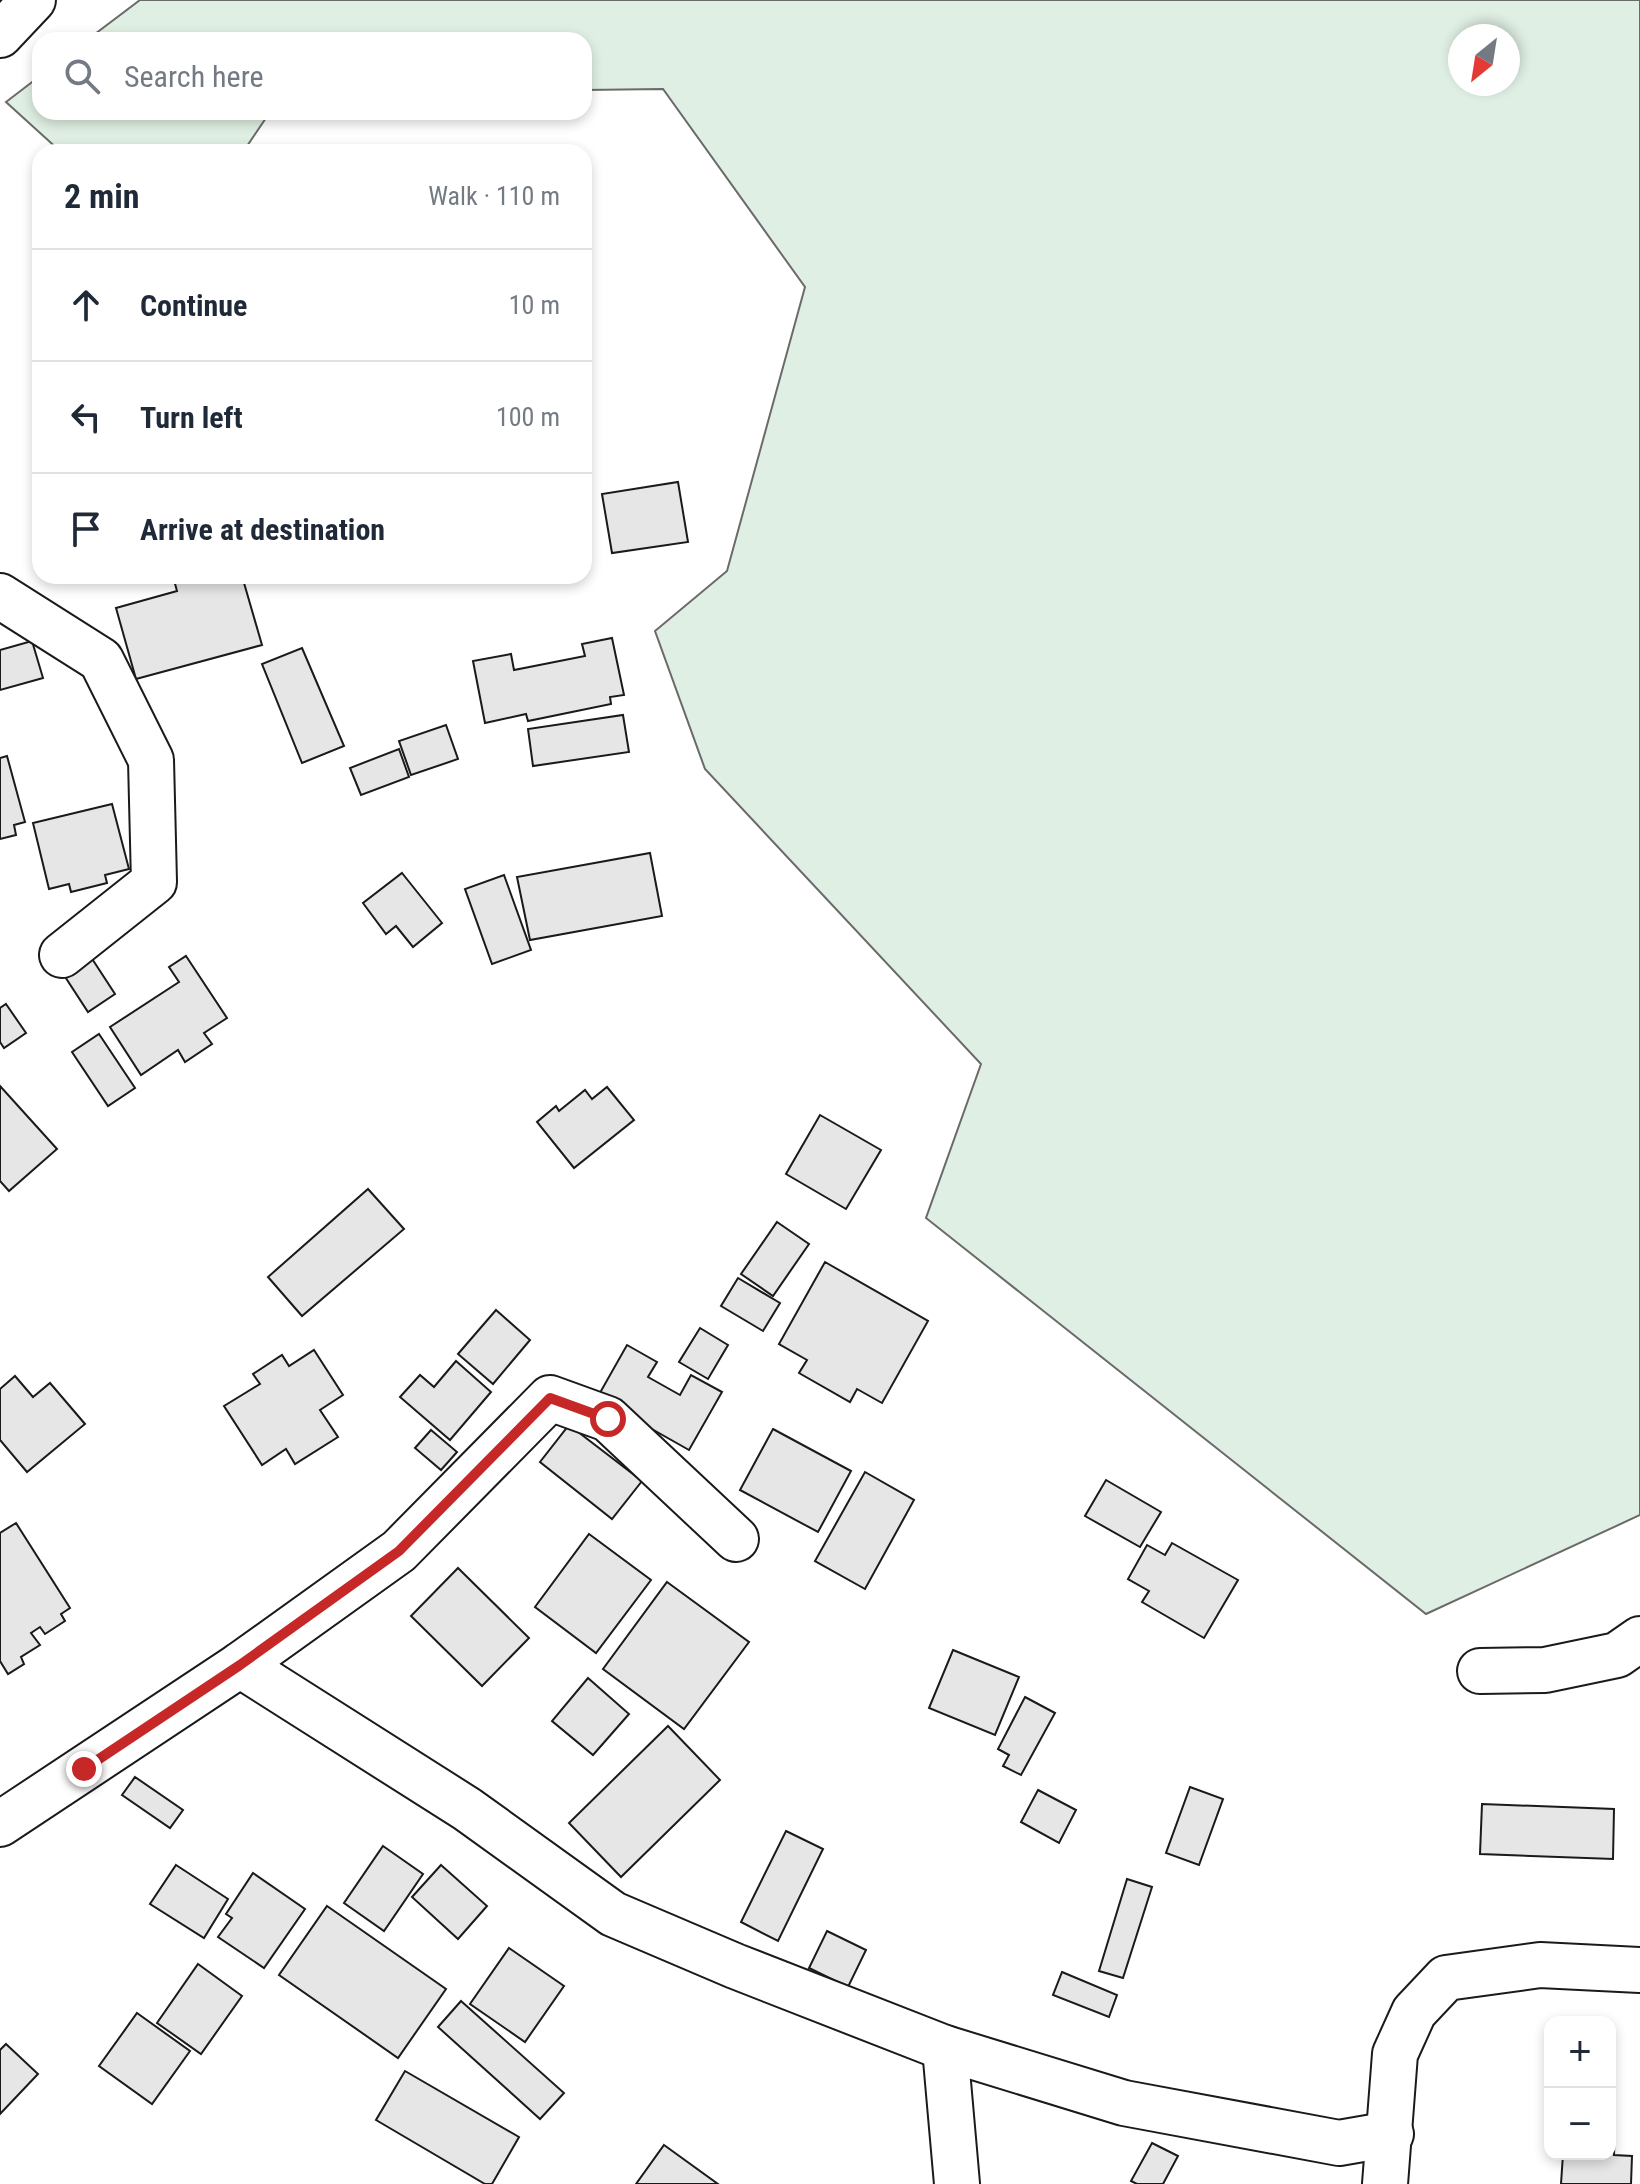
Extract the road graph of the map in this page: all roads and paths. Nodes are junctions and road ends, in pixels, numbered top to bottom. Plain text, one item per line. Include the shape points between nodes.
1 (33, 0) edge
2 (0, 35) edge
3 (0, 596) edge
4 (62, 955) dead end
5 (736, 1539) dead end
6 (1640, 1639) edge
7 (240, 1665) junction
8 (1480, 1671) dead end
9 (0, 1824) edge
10 (1640, 1970) edge
11 (945, 2048) junction
12 (1391, 2134) junction
13 (957, 2184) edge
14 (1385, 2184) edge

1 - 2 street
3 - 4 street via 101,660 151,760 154,882
5 - 7 street via 608,1419 550,1398 399,1551
6 - 8 street via 1617,1655 1545,1670
7 - 9 street
7 - 11 street via 467,1809 613,1914
10 - 12 street via 1540,1965 1446,1978 1414,2012 1395,2054
11 - 12 street via 1124,2103 1339,2143
11 - 13 street
12 - 14 street

